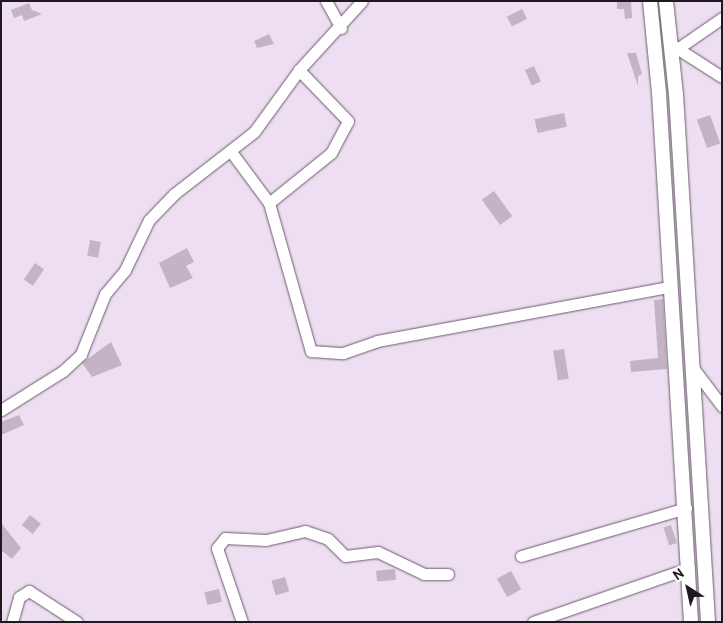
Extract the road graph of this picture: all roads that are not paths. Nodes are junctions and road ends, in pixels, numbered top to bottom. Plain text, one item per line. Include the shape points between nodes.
1 (326, 1) edge
2 (362, 1) edge
3 (650, 1) edge
4 (666, 1) edge
5 (722, 18) edge
6 (340, 28) junction
7 (674, 47) junction
8 (300, 70) junction
9 (722, 78) edge
10 (232, 153) junction
11 (269, 203) junction
12 (669, 287) junction
13 (693, 368) junction
14 (722, 406) edge
15 (1, 410) edge
16 (686, 508) junction
17 (521, 556) dead end
18 (689, 568) junction
19 (448, 574) dead end
20 (12, 622) edge
21 (77, 622) edge
22 (242, 622) edge
23 (533, 622) edge
24 (692, 622) edge
25 (708, 622) edge

1 - 6 street
2 - 6 street
3 - 12 street via 659,93
4 - 7 street
5 - 7 street
6 - 8 street
7 - 9 street
7 - 13 street
8 - 10 street via 266,118
8 - 11 street via 348,121 331,153
10 - 11 street
10 - 15 street via 174,194 149,220 125,270 105,294 81,354 63,371
11 - 12 street via 311,351 343,353 377,341
12 - 16 street
13 - 14 street
13 - 25 street
16 - 17 street
16 - 18 street
18 - 23 street
18 - 24 street
19 - 22 street via 424,574 378,552 345,556 328,540 305,531 266,540 225,538 217,548
20 - 21 street via 19,596 29,591

